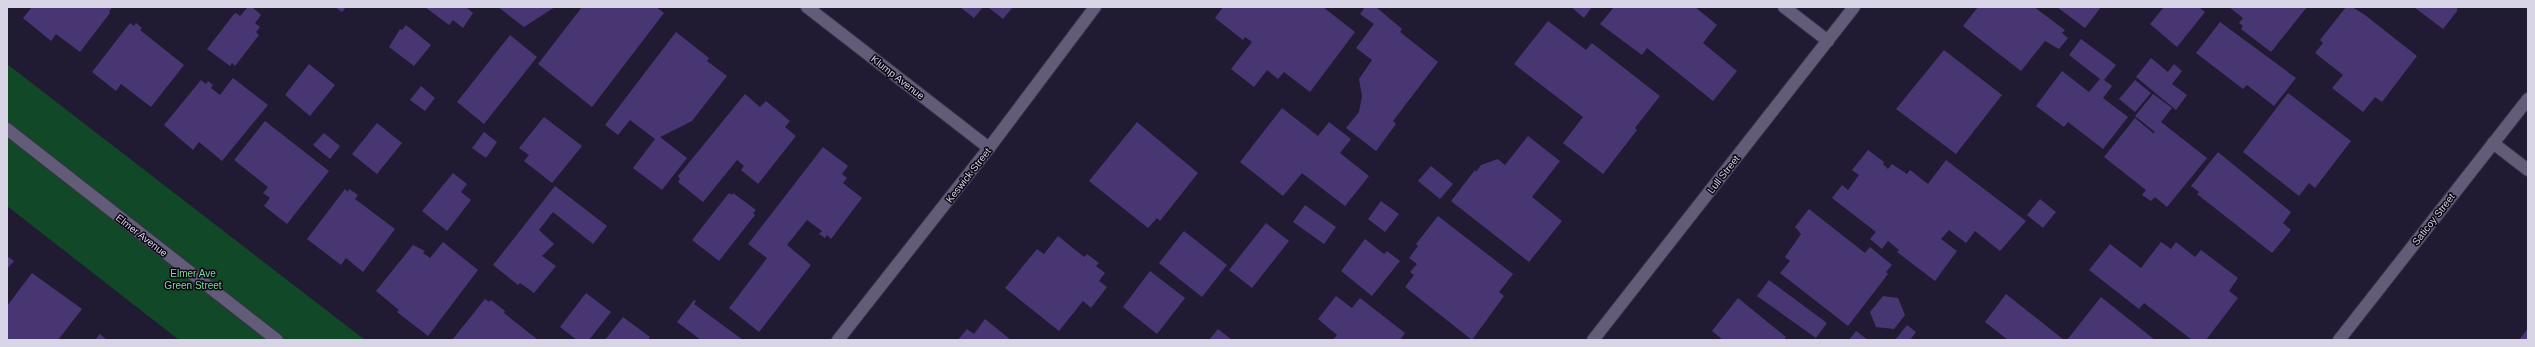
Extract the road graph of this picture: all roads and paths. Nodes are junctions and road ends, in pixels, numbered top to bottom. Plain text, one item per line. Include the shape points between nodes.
1 (806, 7) edge
2 (1095, 7) edge
3 (1784, 7) edge
4 (1854, 7) edge
5 (1828, 41) junction
6 (2528, 99) edge
7 (7, 129) edge
8 (2493, 143) junction
9 (989, 148) junction
10 (2528, 170) edge
11 (277, 340) edge
12 (838, 340) edge
13 (1593, 340) edge
14 (2339, 340) edge

1 - 9 street, Klump Avenue
2 - 9 street, Keswick Street
3 - 5 street
4 - 5 street, Lull Street
5 - 13 street, Lull Street
6 - 8 street, Saticoy Street
7 - 11 street, Elmer Avenue
8 - 10 street
8 - 14 street, Saticoy Street
9 - 12 street, Keswick Street

